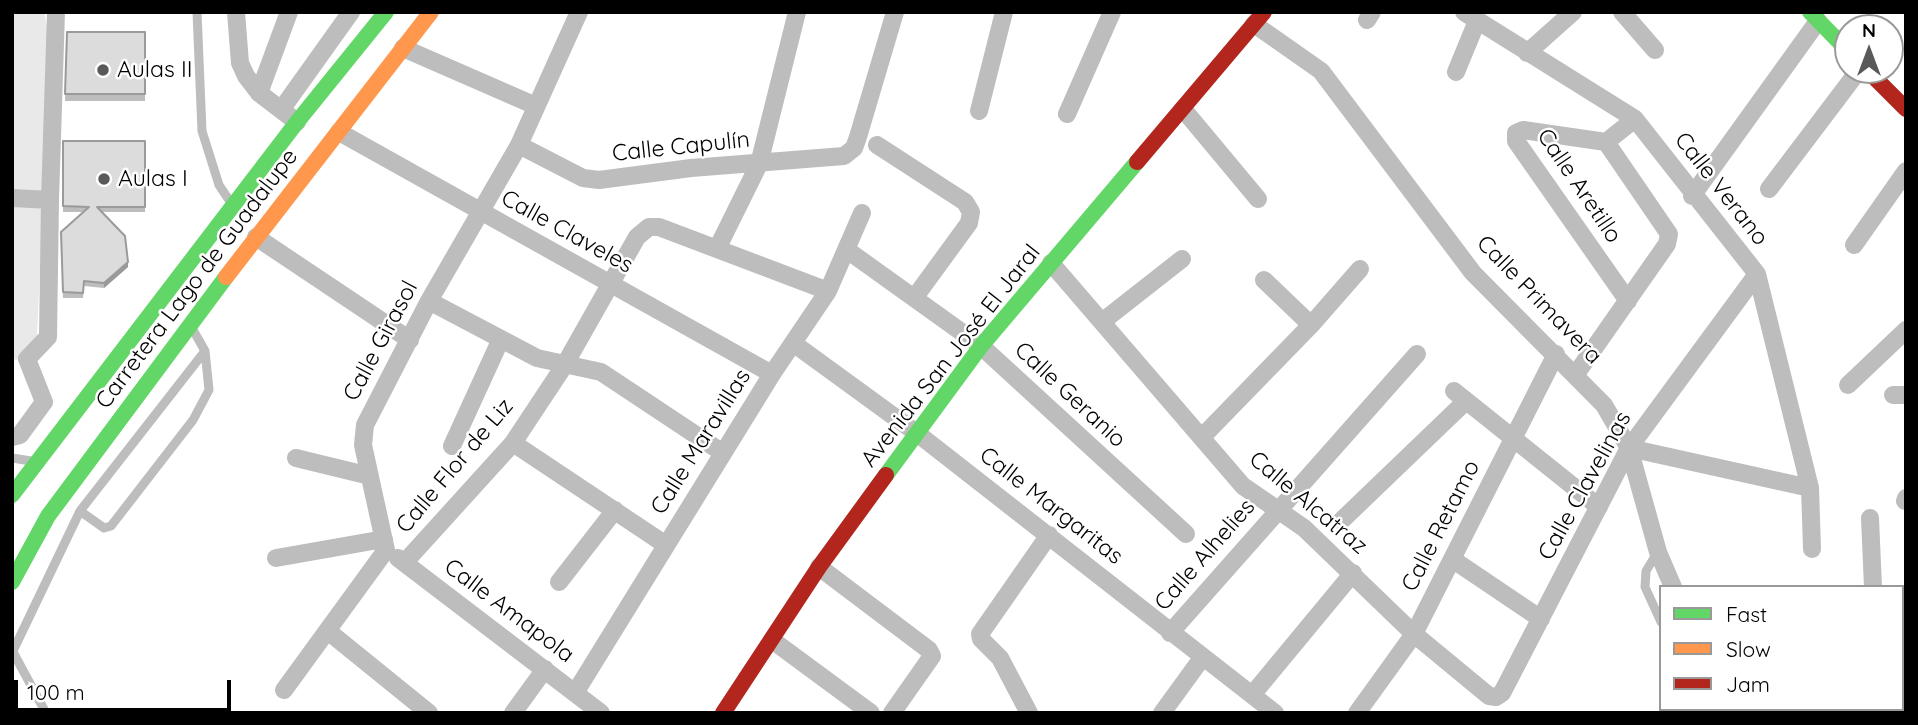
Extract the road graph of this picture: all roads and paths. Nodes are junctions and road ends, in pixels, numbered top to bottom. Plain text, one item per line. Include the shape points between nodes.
1 (56, 12) edge
2 (197, 12) edge
3 (236, 12) edge
4 (289, 12) edge
5 (351, 12) edge
6 (386, 12) edge
7 (430, 12) edge
8 (579, 12) edge
9 (797, 12) edge
10 (895, 12) edge
11 (1004, 12) edge
12 (1112, 12) edge
13 (1573, 12) edge
14 (1622, 12) edge
15 (1470, 16) edge
16 (1814, 16) edge
17 (1259, 18) edge
18 (1834, 37) edge
19 (403, 48) junction
20 (1655, 50) dead end
21 (1527, 53) junction
22 (1456, 72) dead end
23 (1848, 84) edge
24 (1883, 84) edge
25 (349, 88) junction
26 (259, 93) junction
27 (1904, 102) edge
28 (536, 106) junction
29 (1183, 109) junction
30 (281, 110) junction
31 (979, 111) dead end
32 (1067, 114) dead end
33 (1635, 119) junction
34 (298, 122) junction
35 (339, 132) junction
36 (1606, 142) junction
37 (519, 145) junction
38 (877, 145) dead end
39 (760, 164) junction
40 (1906, 171) edge
41 (1769, 189) dead end
42 (1692, 195) junction
43 (12, 198) edge
44 (1258, 199) dead end
45 (50, 200) junction
46 (234, 208) junction
47 (479, 211) junction
48 (862, 213) dead end
49 (256, 237) junction
50 (1854, 245) dead end
51 (717, 249) junction
52 (846, 250) junction
53 (1182, 258) dead end
54 (1051, 263) junction
55 (1360, 269) dead end
56 (1756, 274) junction
57 (1264, 280) dead end
58 (610, 284) junction
59 (828, 291) junction
60 (915, 297) junction
61 (429, 301) junction
62 (1628, 301) junction
63 (1103, 321) junction
64 (189, 324) junction
65 (1311, 325) junction
66 (1906, 330) edge
67 (410, 340) junction
68 (500, 341) junction
69 (793, 343) junction
70 (981, 346) junction
71 (205, 351) junction
72 (1417, 354) dead end
73 (1556, 354) junction
74 (564, 366) junction
75 (772, 374) junction
76 (1576, 374) junction
77 (1848, 385) dead end
78 (918, 434) junction
79 (1203, 436) junction
80 (12, 437) edge
81 (1513, 440) junction
82 (513, 443) junction
83 (452, 446) dead end
84 (1629, 448) junction
85 (723, 453) junction
86 (12, 458) edge
87 (296, 458) dead end
88 (36, 462) junction
89 (370, 476) junction
90 (1810, 488) junction
91 (12, 495) edge
92 (1599, 507) junction
93 (1278, 509) junction
94 (615, 510) junction
95 (80, 511) junction
96 (1870, 518) dead end
97 (1341, 521) dead end
98 (1049, 534) junction
99 (1186, 534) dead end
100 (385, 545) junction
101 (666, 545) junction
102 (1812, 550) dead end
103 (1658, 552) junction
104 (276, 558) dead end
105 (1452, 559) junction
106 (405, 562) junction
107 (819, 567) junction
108 (1353, 573) junction
109 (12, 582) edge
110 (559, 582) dead end
111 (1672, 585) edge
112 (1873, 585) edge
113 (1659, 618) edge
114 (1541, 619) junction
115 (329, 632) junction
116 (1170, 633) junction
117 (1414, 634) junction
118 (772, 640) junction
119 (13, 652) edge
120 (1202, 658) junction
121 (545, 669) junction
122 (284, 690) dead end
123 (575, 693) junction
124 (1252, 695) junction
125 (1496, 697) joint
126 (46, 713) edge
127 (429, 713) edge
128 (513, 713) edge
129 (601, 713) edge
130 (723, 713) edge
131 (871, 713) edge
132 (892, 713) edge
133 (1029, 713) edge
134 (1162, 713) edge
135 (1275, 713) edge
136 (1357, 713) edge

1 - 45 street
2 - 46 lane via 202,131 219,185
3 - 26 street via 240,64
4 - 26 street
5 - 30 street
6 - 25 main road, Carretera Lago de Guadalupe
7 - 19 main road, Carretera Lago de Guadalupe
8 - 28 street, Calle Girasol
9 - 39 street
10 - 39 street, Calle Capulín via 854,148 844,156
11 - 31 street
12 - 32 street
13 - 21 street
14 - 20 street
15 - 21 street, Calle Verano
15 - 22 street
16 - 18 main road
16 - 42 street
17 - 29 main road, Avenida San José El Jaral
17 - 73 street, Calle Primavera via 1321,71 1473,273
19 - 25 main road, Carretera Lago de Guadalupe
19 - 28 street
21 - 33 street, Calle Verano
23 - 41 street
24 - 27 main road
25 - 34 main road, Carretera Lago de Guadalupe
25 - 35 main road, Carretera Lago de Guadalupe
26 - 30 street
28 - 37 street, Calle Girasol
29 - 44 street
29 - 54 main road, Avenida San José El Jaral
30 - 34 street
33 - 36 street, Calle Aretillo
33 - 42 street, Calle Verano
34 - 46 main road, Carretera Lago de Guadalupe
35 - 47 street, Calle Claveles
35 - 49 main road, Carretera Lago de Guadalupe
36 - 62 street via 1669,234 1667,244
36 - 62 street, Calle Aretillo via 1523,130 1516,134 1516,141
37 - 39 street, Calle Capulín via 583,178 599,180
37 - 47 street, Calle Girasol
38 - 60 street via 965,202 971,212 969,223
39 - 51 street
40 - 50 street
42 - 56 street, Calle Verano
43 - 45 street
45 - 80 street via 48,337 27,359 44,402 20,435
46 - 88 main road, Carretera Lago de Guadalupe
47 - 58 street, Calle Claveles
47 - 61 street, Calle Girasol
48 - 52 street, Calle Maravillas
49 - 64 main road, Carretera Lago de Guadalupe
49 - 67 street
51 - 58 street, Calle Flor de Liz via 649,227
51 - 59 street
52 - 59 street, Calle Maravillas
52 - 60 street, Calle Geranio
53 - 63 street
54 - 63 street, Calle Alcatraz
54 - 70 main road, Avenida San José El Jaral
55 - 65 street
56 - 84 street, Calle Clavelinas
56 - 90 street, Calle Verano
57 - 65 street
58 - 74 street, Calle Flor de Liz
58 - 75 street, Calle Claveles
59 - 69 street, Calle Maravillas
60 - 70 street, Calle Geranio
61 - 67 street, Calle Girasol
61 - 68 street
62 - 76 street
63 - 79 street, Calle Alcatraz
64 - 71 lane
64 - 109 main road, Carretera Lago de Guadalupe via 48,516
65 - 79 street
66 - 77 street
67 - 89 street, Calle Girasol via 365,425 363,445
68 - 74 street
68 - 83 street
69 - 75 street, Calle Maravillas
69 - 78 street, Calle Margaritas
70 - 78 main road, Avenida San José El Jaral
70 - 99 street, Calle Geranio
71 - 95 lane
71 - 95 lane via 209,390 193,420 111,526 104,528
72 - 93 street, Calle Alhelies
73 - 76 street, Calle Primavera
73 - 81 street, Calle Retamo
74 - 82 street, Calle Flor de Liz
74 - 85 street via 601,372
75 - 85 street, Calle Maravillas
76 - 84 street, Calle Primavera via 1604,405
78 - 98 street, Calle Margaritas
78 - 107 main road, Avenida San José El Jaral
79 - 93 street, Calle Alcatraz via 1243,486
81 - 92 street
81 - 97 street via 1460,396
81 - 105 street, Calle Retamo
82 - 94 street
82 - 106 street, Calle Flor de Liz
84 - 90 street
84 - 92 street, Calle Clavelinas
84 - 103 street, Calle Primavera
85 - 101 street, Calle Maravillas
86 - 88 lane
87 - 89 street
88 - 91 main road, Carretera Lago de Guadalupe
89 - 100 street, Calle Girasol
90 - 102 street, Calle Verano
92 - 114 street, Calle Clavelinas
93 - 108 street, Calle Alcatraz
93 - 116 street, Calle Alhelies
94 - 101 street
94 - 110 street
95 - 119 lane
96 - 112 street
98 - 116 street, Calle Margaritas
98 - 133 street via 980,634 1000,658
100 - 104 street
100 - 106 street, Calle Amapola
100 - 115 street
101 - 123 street, Calle Maravillas
103 - 111 street, Calle Primavera
103 - 113 lane via 1646,571 1645,587
105 - 114 street
105 - 117 street, Calle Retamo
106 - 121 street, Calle Amapola
107 - 118 main road, Avenida San José El Jaral
107 - 132 street via 929,650 932,656
108 - 117 street, Calle Alcatraz
108 - 124 street
114 - 125 street, Calle Clavelinas
115 - 122 street
115 - 127 street
116 - 120 street, Calle Margaritas
117 - 125 street, Calle Alcatraz
117 - 136 street, Calle Retamo
118 - 130 main road, Avenida San José El Jaral
118 - 131 street
119 - 126 lane
120 - 124 street, Calle Margaritas
120 - 134 street
121 - 123 street, Calle Amapola
121 - 128 street
123 - 129 street, Calle Amapola
124 - 135 street, Calle Margaritas

